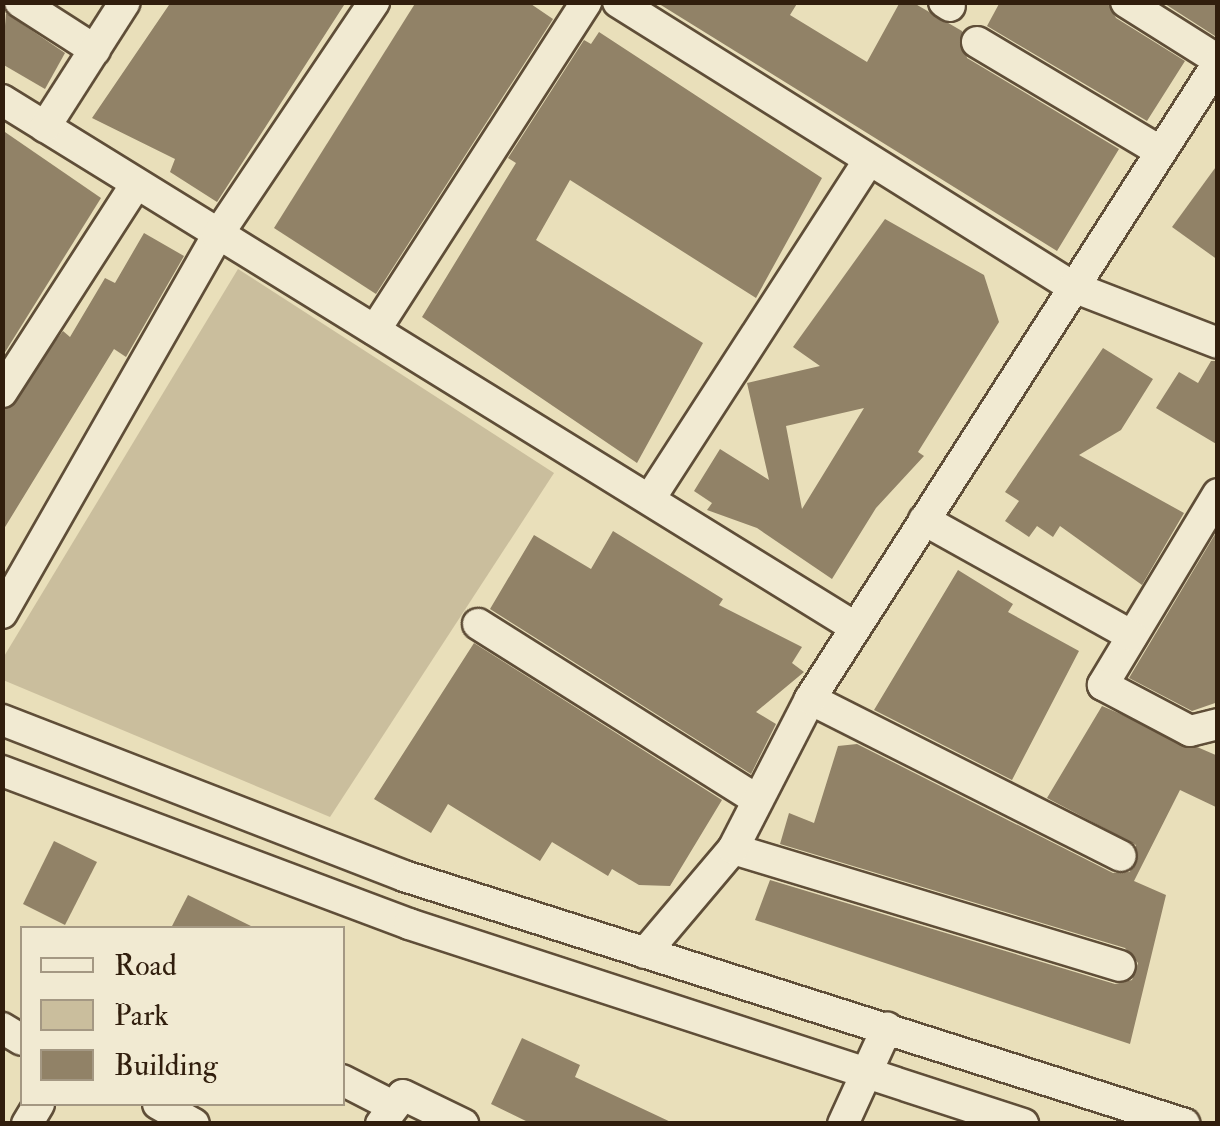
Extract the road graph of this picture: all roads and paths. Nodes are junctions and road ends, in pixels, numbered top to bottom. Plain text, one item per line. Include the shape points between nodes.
1 (20, 2) edge
2 (126, 2) edge
3 (374, 2) edge
4 (586, 2) edge
5 (618, 2) edge
6 (1126, 2) edge
7 (978, 42) dead end
8 (95, 50) junction
9 (1218, 62) edge
10 (2, 100) edge
11 (45, 127) junction
12 (1160, 151) junction
13 (868, 162) junction
14 (136, 184) junction
15 (216, 236) junction
16 (1073, 287) junction
17 (375, 330) junction
18 (1218, 342) edge
19 (2, 392) edge
20 (1218, 494) edge
21 (651, 497) junction
22 (924, 520) junction
23 (2, 613) edge
24 (478, 624) dead end
25 (854, 627) junction
26 (1132, 636) junction
27 (810, 699) junction
28 (2, 720) edge
29 (1218, 724) edge
30 (2, 771) edge
31 (756, 800) junction
32 (733, 849) junction
33 (1121, 856) dead end
34 (645, 953) junction
35 (1120, 966) dead end
36 (887, 1028) junction
37 (865, 1074) junction
38 (345, 1082) edge
39 (162, 1106) edge
40 (1118, 1113) edge
41 (385, 1114) edge
42 (959, 1114) edge
43 (194, 1124) edge
44 (463, 1124) edge
45 (843, 1124) edge
46 (1024, 1124) edge
47 (1185, 1124) edge

1 - 8 street
2 - 8 street
3 - 15 street
4 - 17 street
5 - 13 street
6 - 9 street
7 - 12 street
8 - 11 street
9 - 12 street
10 - 11 street
11 - 14 street
12 - 16 street
13 - 16 street
13 - 21 street
14 - 15 street
14 - 19 street
15 - 17 street
15 - 23 street
16 - 18 street
16 - 22 street
17 - 21 street
20 - 26 street
21 - 25 street
22 - 25 street
22 - 26 street
24 - 31 street
25 - 27 street
26 - 29 street via 1102,686 1190,732
27 - 31 street
27 - 33 street
28 - 34 street via 404,876
30 - 37 street via 409,924
31 - 32 street
32 - 34 street
32 - 35 street
34 - 36 street
36 - 37 street
36 - 40 street
37 - 42 street
37 - 45 street
38 - 41 street
39 - 43 street
40 - 47 street
41 - 44 street via 403,1095
42 - 46 street

